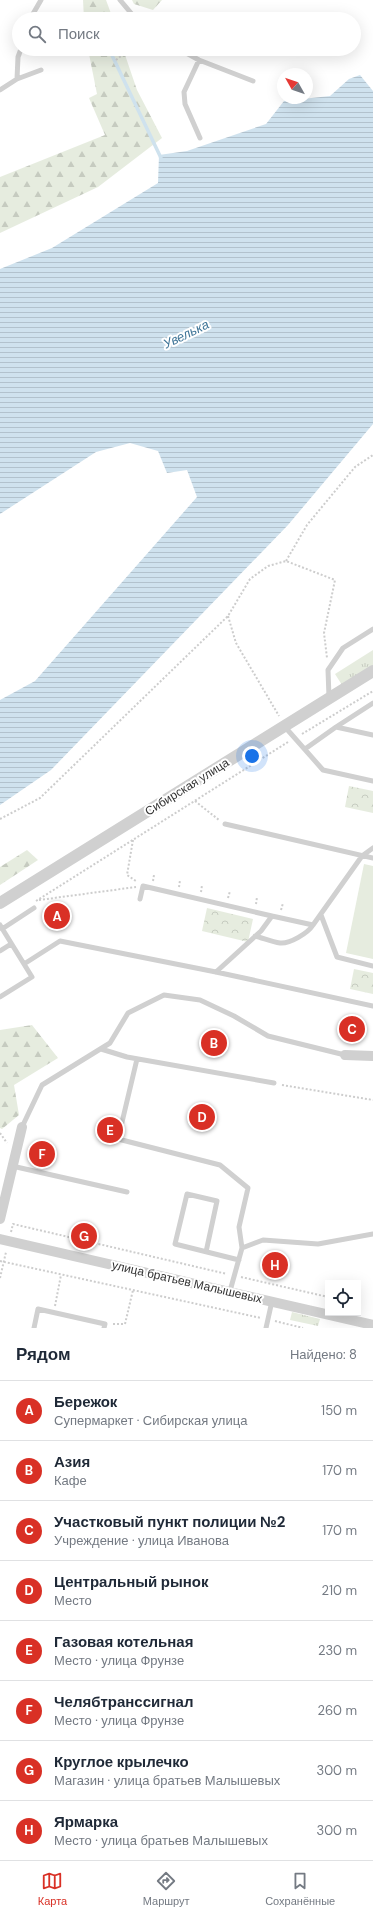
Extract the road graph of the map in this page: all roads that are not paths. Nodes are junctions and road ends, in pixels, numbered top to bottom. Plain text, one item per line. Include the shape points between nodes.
1 (41, 0) edge
2 (120, 0) edge
3 (34, 12) edge
4 (130, 12) edge
5 (18, 56) edge
6 (192, 56) edge
7 (199, 60) junction
8 (41, 70) dead end
9 (17, 79) junction
10 (253, 81) dead end
11 (0, 90) edge
12 (200, 138) dead end
13 (373, 629) edge
14 (373, 671) edge
15 (329, 698) junction
16 (373, 703) edge
17 (284, 726) junction
18 (336, 727) junction
19 (373, 735) edge
20 (305, 749) junction
21 (373, 781) edge
22 (225, 824) road end
23 (373, 848) edge
24 (362, 856) junction
25 (373, 858) edge
26 (140, 899) dead end
27 (0, 903) edge
28 (33, 906) road end
29 (321, 915) junction
30 (272, 916) junction
31 (314, 925) junction
32 (1, 927) edge
33 (255, 936) junction
34 (11, 944) junction
35 (0, 951) edge
36 (24, 964) junction
37 (373, 966) edge
38 (216, 972) junction
39 (0, 997) edge
40 (373, 1006) edge
41 (101, 1049) junction
42 (344, 1055) joint
43 (373, 1056) edge
44 (137, 1059) junction
45 (274, 1083) road end
46 (22, 1127) joint
47 (12, 1166) junction
48 (127, 1192) dead end
49 (0, 1219) edge
50 (373, 1234) edge
51 (4, 1240) edge
52 (242, 1248) junction
53 (206, 1252) junction
54 (239, 1260) junction
55 (230, 1291) junction
56 (272, 1302) junction
57 (373, 1325) edge
58 (104, 1326) edge
59 (34, 1328) edge
60 (266, 1328) edge

1 - 3 lane
2 - 4 lane
5 - 9 lane
6 - 7 lane
7 - 10 lane
7 - 12 lane via 184,92 185,104
8 - 9 lane
9 - 11 lane
13 - 15 lane via 343,648 328,670
14 - 15 street, Сибирская улица
15 - 17 street, Сибирская улица
16 - 18 lane
17 - 20 lane
17 - 27 street, Сибирская улица
18 - 19 lane
18 - 20 lane
20 - 21 lane via 323,770
22 - 24 lane
23 - 24 lane
24 - 25 lane
24 - 29 lane
26 - 30 lane via 143,886
28 - 32 lane
29 - 31 lane
29 - 37 lane via 337,957
30 - 31 lane
30 - 33 lane
31 - 33 lane via 310,931 281,943
32 - 34 lane
33 - 38 lane
34 - 35 lane
34 - 36 lane
36 - 38 lane via 60,941
36 - 39 lane via 32,977
38 - 40 lane
41 - 42 lane via 110,1043 128,1012 164,995 200,1000 268,1036
41 - 44 lane
41 - 46 lane via 42,1085
42 - 43 street
44 - 45 lane
44 - 52 lane via 118,1139 220,1165 248,1188 239,1227
46 - 47 street
47 - 48 lane
47 - 49 street
50 - 52 lane via 318,1244 263,1240
51 - 55 street, улица братьев Малышевых
52 - 54 lane
53 - 53 lane via 175,1244 187,1194 217,1202
53 - 54 lane
54 - 55 lane
55 - 56 street, улица братьев Малышевых
56 - 57 street, улица братьев Малышевых
56 - 60 lane
58 - 59 lane via 38,1309

